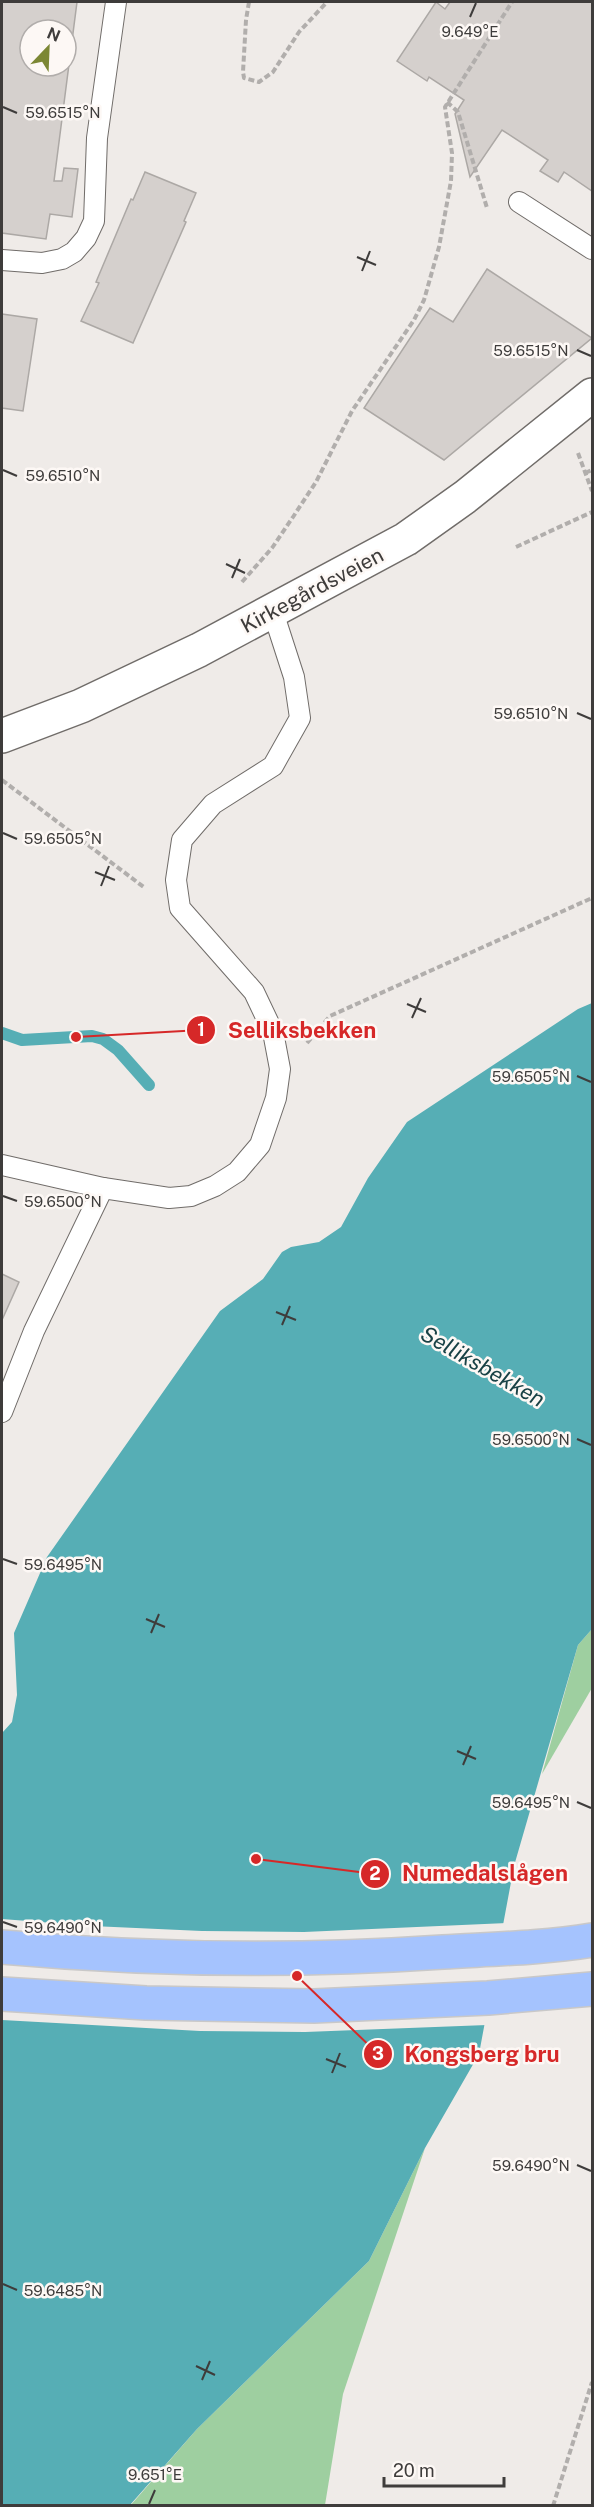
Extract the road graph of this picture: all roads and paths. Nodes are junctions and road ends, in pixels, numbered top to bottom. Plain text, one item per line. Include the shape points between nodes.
1 (116, 2) edge
2 (249, 2) edge
3 (327, 2) edge
4 (512, 2) edge
5 (447, 101) junction
6 (519, 202) dead end
7 (489, 213) dead end
8 (592, 249) edge
9 (2, 260) edge
10 (592, 395) edge
11 (575, 445) dead end
12 (592, 470) edge
13 (585, 473) junction
14 (592, 491) edge
15 (592, 512) edge
16 (516, 547) dead end
17 (273, 612) junction
18 (235, 632) junction
19 (2, 736) edge
20 (2, 780) edge
21 (592, 898) edge
22 (180, 908) junction
23 (280, 1069) junction
24 (2, 1165) edge
25 (103, 1188) junction
26 (2, 1412) edge
27 (592, 1940) edge
28 (2, 1947) edge
29 (592, 1989) edge
30 (2, 1994) edge
31 (592, 2382) edge
32 (553, 2505) edge

1 - 9 lane via 97,138 94,222 74,252 62,259 42,263
2 - 3 path via 243,72 244,78 259,82 273,72 299,32
4 - 5 path
5 - 7 path via 458,112
5 - 18 path via 444,116 452,153 448,201 424,300 352,411 299,509 241,583 235,598
6 - 8 lane
10 - 17 street, Kirkegårdsveien via 406,539
11 - 13 path
12 - 13 path
13 - 14 path
15 - 16 path
17 - 18 street, Kirkegårdsveien
17 - 22 lane via 294,677 300,718 273,766 213,804 182,840 176,880
18 - 19 street, Kirkegårdsveien via 81,706
20 - 22 path via 140,885
21 - 23 path via 330,1016
22 - 23 lane via 254,992 273,1032
23 - 25 lane via 276,1098 260,1145 237,1172 191,1196 169,1198
24 - 25 lane
25 - 26 lane via 34,1331
27 - 28 highway via 378,1956 235,1958
29 - 30 highway via 314,2006 146,2003
31 - 32 path

